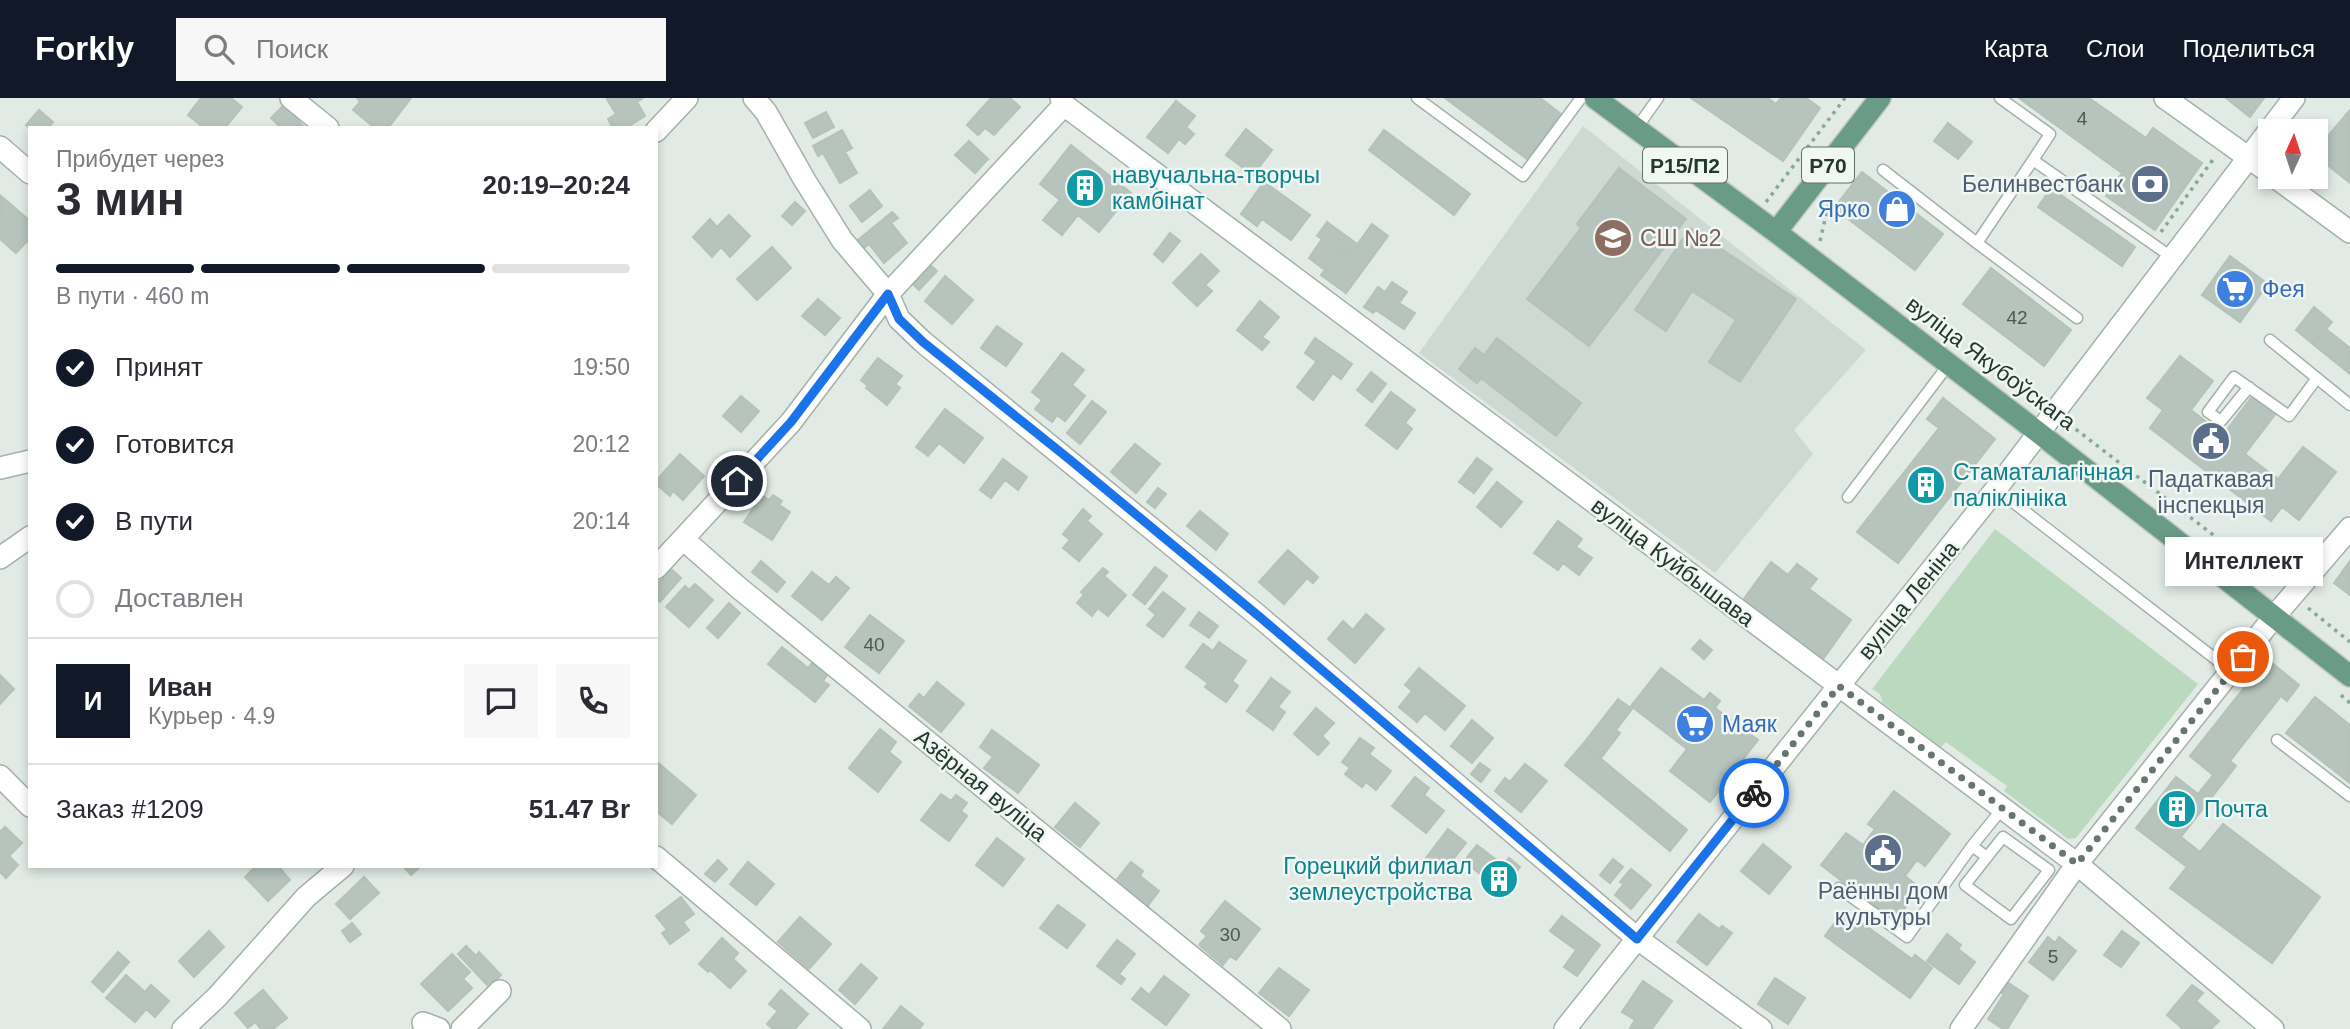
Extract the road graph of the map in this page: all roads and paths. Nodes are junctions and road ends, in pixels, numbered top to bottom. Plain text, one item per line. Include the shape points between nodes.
1 (290, 98) edge
2 (687, 98) edge
3 (754, 98) edge
4 (1417, 98) edge
5 (1581, 98) edge
6 (1595, 98) edge
7 (1658, 98) edge
8 (1845, 98) edge
9 (1880, 98) edge
10 (2000, 98) edge
11 (2165, 98) edge
12 (2294, 98) edge
13 (1062, 102) edge
14 (325, 126) edge
15 (658, 129) edge
16 (1636, 129) junction
17 (0, 147) edge
18 (2215, 156) dead end
19 (2249, 158) junction
20 (2033, 160) junction
21 (2258, 164) edge
22 (1883, 170) dead end
23 (28, 171) edge
24 (2291, 189) edge
25 (1755, 216) junction
26 (1776, 232) junction
27 (2350, 232) edge
28 (1977, 243) junction
29 (2152, 244) junction
30 (2173, 258) junction
31 (888, 294) junction
32 (2077, 318) dead end
33 (2270, 340) dead end
34 (1949, 364) junction
35 (2317, 378) junction
36 (2249, 387) dead end
37 (2350, 405) edge
38 (2066, 422) dead end
39 (2039, 433) junction
40 (28, 461) edge
41 (0, 468) edge
42 (1996, 489) junction
43 (1848, 497) dead end
44 (2350, 528) edge
45 (28, 538) edge
46 (683, 539) junction
47 (0, 558) edge
48 (658, 566) edge
49 (2292, 596) junction
50 (2273, 618) junction
51 (2350, 642) edge
52 (2231, 671) junction
53 (2350, 676) edge
54 (1839, 686) junction
55 (2277, 740) dead end
56 (0, 776) edge
57 (2350, 796) edge
58 (28, 804) edge
59 (2002, 809) junction
60 (1972, 846) junction
61 (1987, 857) junction
62 (658, 859) edge
63 (2077, 864) junction
64 (341, 868) edge
65 (1839, 888) dead end
66 (1637, 939) junction
67 (500, 991) dead end
68 (183, 1029) edge
69 (463, 1029) edge
70 (860, 1029) edge
71 (1280, 1029) edge
72 (1565, 1029) edge
73 (1761, 1029) edge
74 (1961, 1029) edge
75 (2273, 1029) edge

1 - 14 street
2 - 15 street
3 - 31 street via 842,240
4 - 5 lane via 1523,176
6 - 16 main road, вуліца Якубоўскага / Р15/П2
7 - 16 lane
8 - 25 path
9 - 26 main road, Р70
10 - 20 lane via 2050,135
11 - 19 street
12 - 19 street, вуліца Леніна
13 - 31 street
13 - 54 street, вуліца Куйбышава
16 - 25 main road, вуліца Якубоўскага / Р15/П2
17 - 23 street
18 - 29 path
19 - 21 street
19 - 30 street, вуліца Леніна
20 - 28 lane
20 - 29 lane
22 - 28 lane
24 - 27 street
25 - 26 main road, вуліца Якубоўскага / Р15/П2
26 - 34 main road, вуліца Якубоўскага
28 - 32 lane
29 - 30 lane
30 - 39 street, вуліца Леніна
31 - 46 street via 791,422
31 - 66 street via 899,319 923,342 1250,609
33 - 35 lane
34 - 39 main road, вуліца Якубоўскага
34 - 43 lane
35 - 36 lane via 2289,416
35 - 37 lane
38 - 49 path
39 - 42 street, вуліца Леніна
39 - 50 main road, вуліца Якубоўскага
40 - 41 street
42 - 52 lane
42 - 54 street, вуліца Леніна
44 - 49 street
45 - 47 street
46 - 48 street
46 - 71 street, Азёрная вуліца
49 - 50 street
49 - 51 path
50 - 52 street
50 - 53 main road, вуліца Якубоўскага
52 - 63 street
54 - 59 street, вуліца Куйбышава
54 - 66 street, вуліца Леніна
55 - 57 lane
56 - 58 street
59 - 60 lane
59 - 63 street, вуліца Куйбышава
60 - 61 lane
60 - 65 lane via 1907,937
61 - 61 lane via 2003,836 2049,870 2011,919 1965,885
62 - 70 street
63 - 74 street
63 - 75 street, вуліца Куйбышава
64 - 68 street via 306,897
66 - 72 street, вуліца Леніна
66 - 73 street
67 - 69 street

